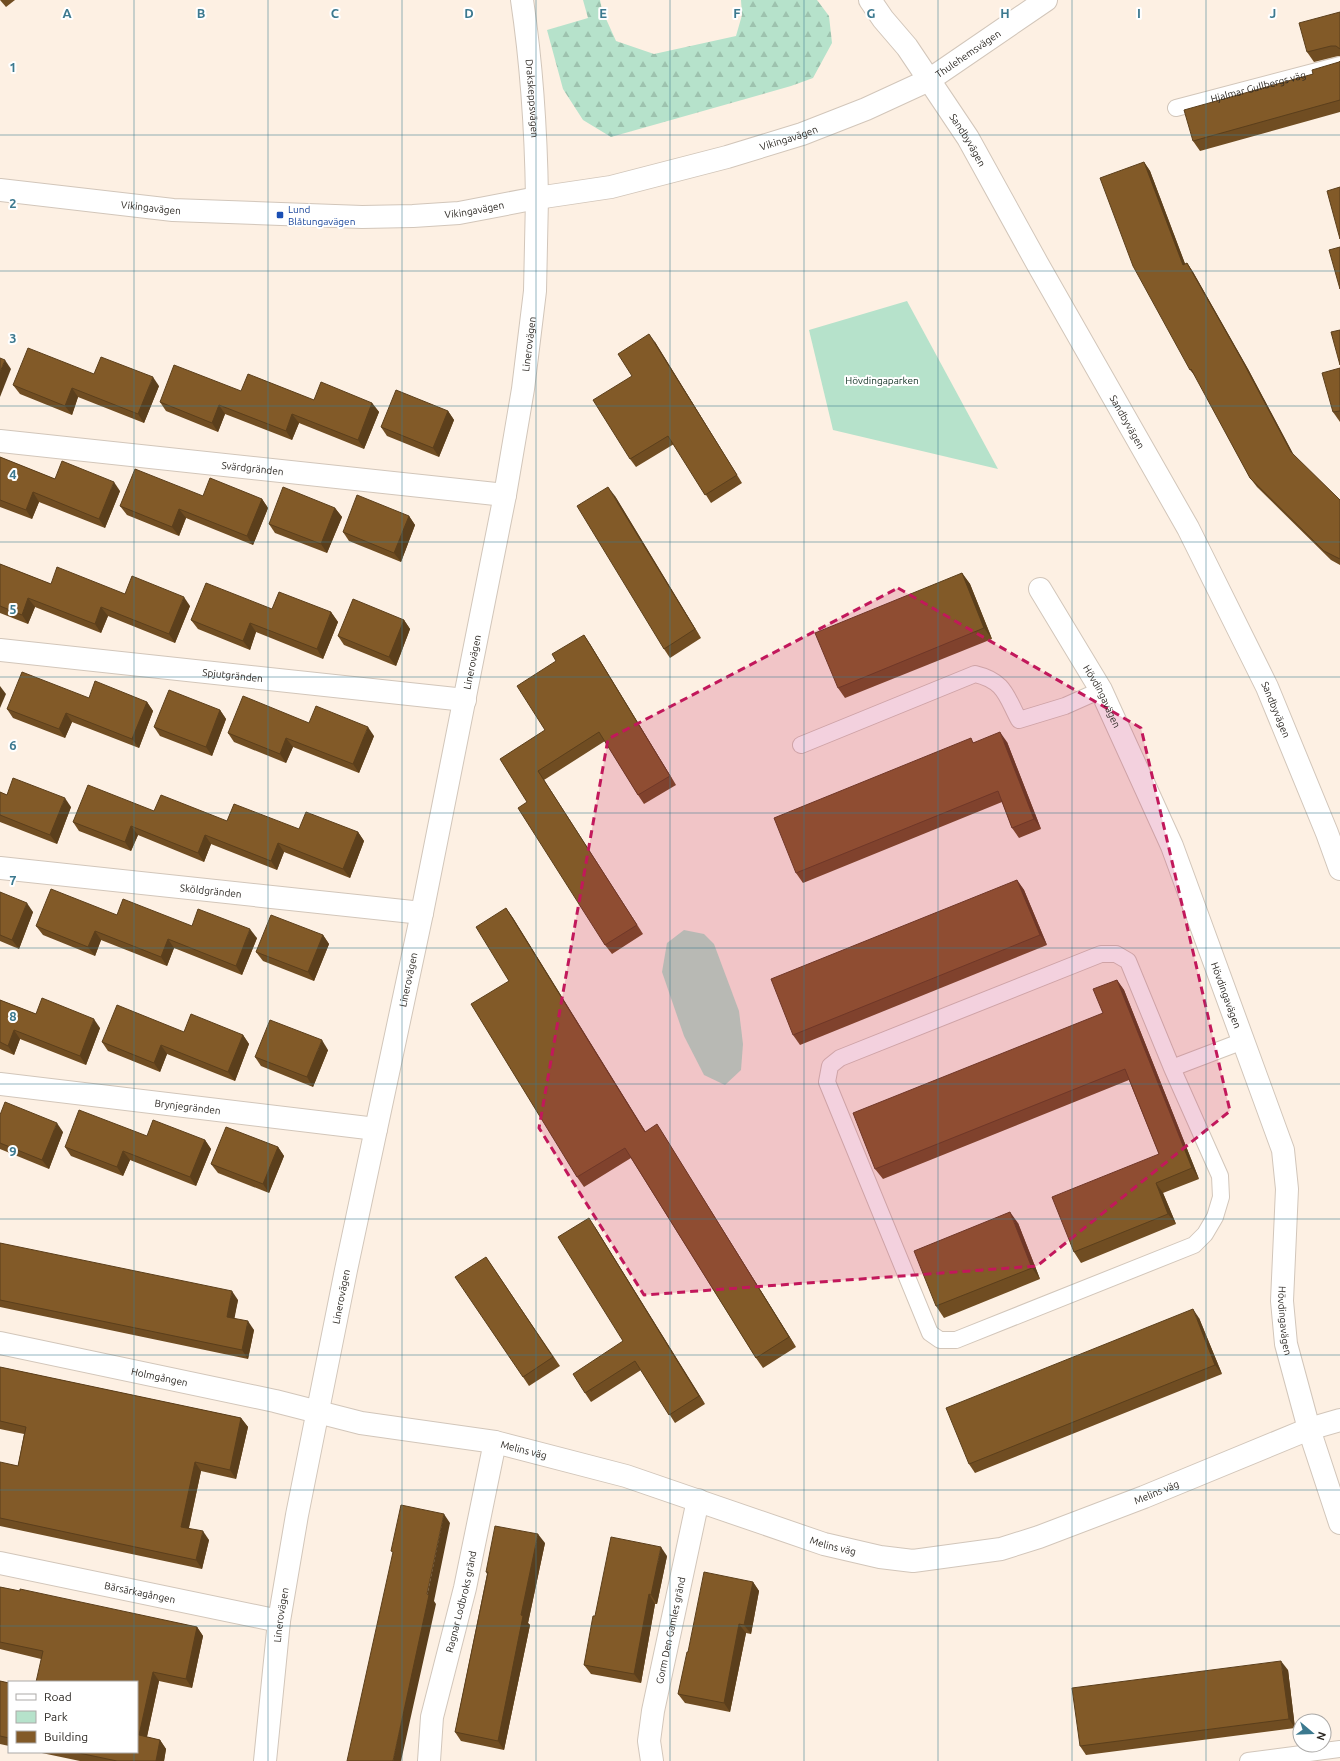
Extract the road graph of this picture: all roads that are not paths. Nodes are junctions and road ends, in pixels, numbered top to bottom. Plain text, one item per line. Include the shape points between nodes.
1 (522, 0) edge
2 (870, 0) edge
3 (1046, 0) edge
4 (1340, 65) edge
5 (929, 80) junction
6 (1176, 108) dead end
7 (0, 190) edge
8 (537, 198) junction
9 (0, 441) edge
10 (505, 495) junction
11 (1040, 589) dead end
12 (0, 650) edge
13 (1101, 690) junction
14 (465, 700) junction
15 (801, 745) dead end
16 (0, 868) edge
17 (1340, 869) edge
18 (422, 913) junction
19 (1243, 1041) junction
20 (1172, 1068) junction
21 (0, 1084) edge
22 (376, 1129) junction
23 (0, 1343) edge
24 (318, 1411) junction
25 (1340, 1420) edge
26 (1309, 1429) junction
27 (495, 1442) junction
28 (698, 1500) junction
29 (1340, 1523) edge
30 (0, 1563) edge
31 (279, 1621) junction
32 (1340, 1749) edge
33 (266, 1761) edge
34 (429, 1761) edge
35 (652, 1761) edge
36 (1248, 1761) edge

1 - 8 street, Drakskeppsvägen via 535,118
2 - 5 street, Sandbyvägen via 908,47
3 - 5 street, Thulehemsvägen
4 - 6 lane, Hjalmar Gullbergs väg
5 - 8 street, Vikingavägen via 850,116 727,157 611,187
5 - 17 street, Sandbyvägen via 968,138 1188,528 1267,687
7 - 8 street, Vikingavägen via 173,210 354,217 460,213
8 - 10 street, Linerovägen via 535,292 523,388
9 - 10 street, Svärdgränden
10 - 14 street, Linerovägen
11 - 13 street, Hövdingavägen
12 - 14 street, Spjutgränden
13 - 15 lane via 1065,706 1019,720 1002,686 988,677 975,674
13 - 19 street, Hövdingavägen via 1172,846
14 - 18 street, Linerovägen
16 - 18 street, Sköldgränden
18 - 22 street, Linerovägen
19 - 20 lane
19 - 26 street, Hövdingavägen via 1283,1150 1287,1189 1282,1301 1286,1344
20 - 20 lane via 1128,961 1116,954 1101,954 840,1058 830,1066 827,1082 930,1333 940,1340 956,1340 1194,1245 1205,1234 1215,1217 1221,1197 1220,1176
21 - 22 street, Brynjegränden
22 - 24 street, Linerovägen
23 - 24 street, Holmgången
24 - 27 street, Melins väg via 361,1423
24 - 31 street, Linerovägen
25 - 26 street, Melins väg
26 - 28 street, Melins väg via 1039,1537 1001,1549 913,1561 880,1557 824,1544
26 - 29 street, Hövdingavägen
27 - 28 street, Melins väg via 626,1476
27 - 34 street, Ragnar Lodbroks gränd via 465,1588 432,1717
28 - 35 street, Gorm Den Gamles gränd via 653,1711 649,1741
30 - 31 street, Bärsärkagången
31 - 33 street, Linerovägen
32 - 36 lane

